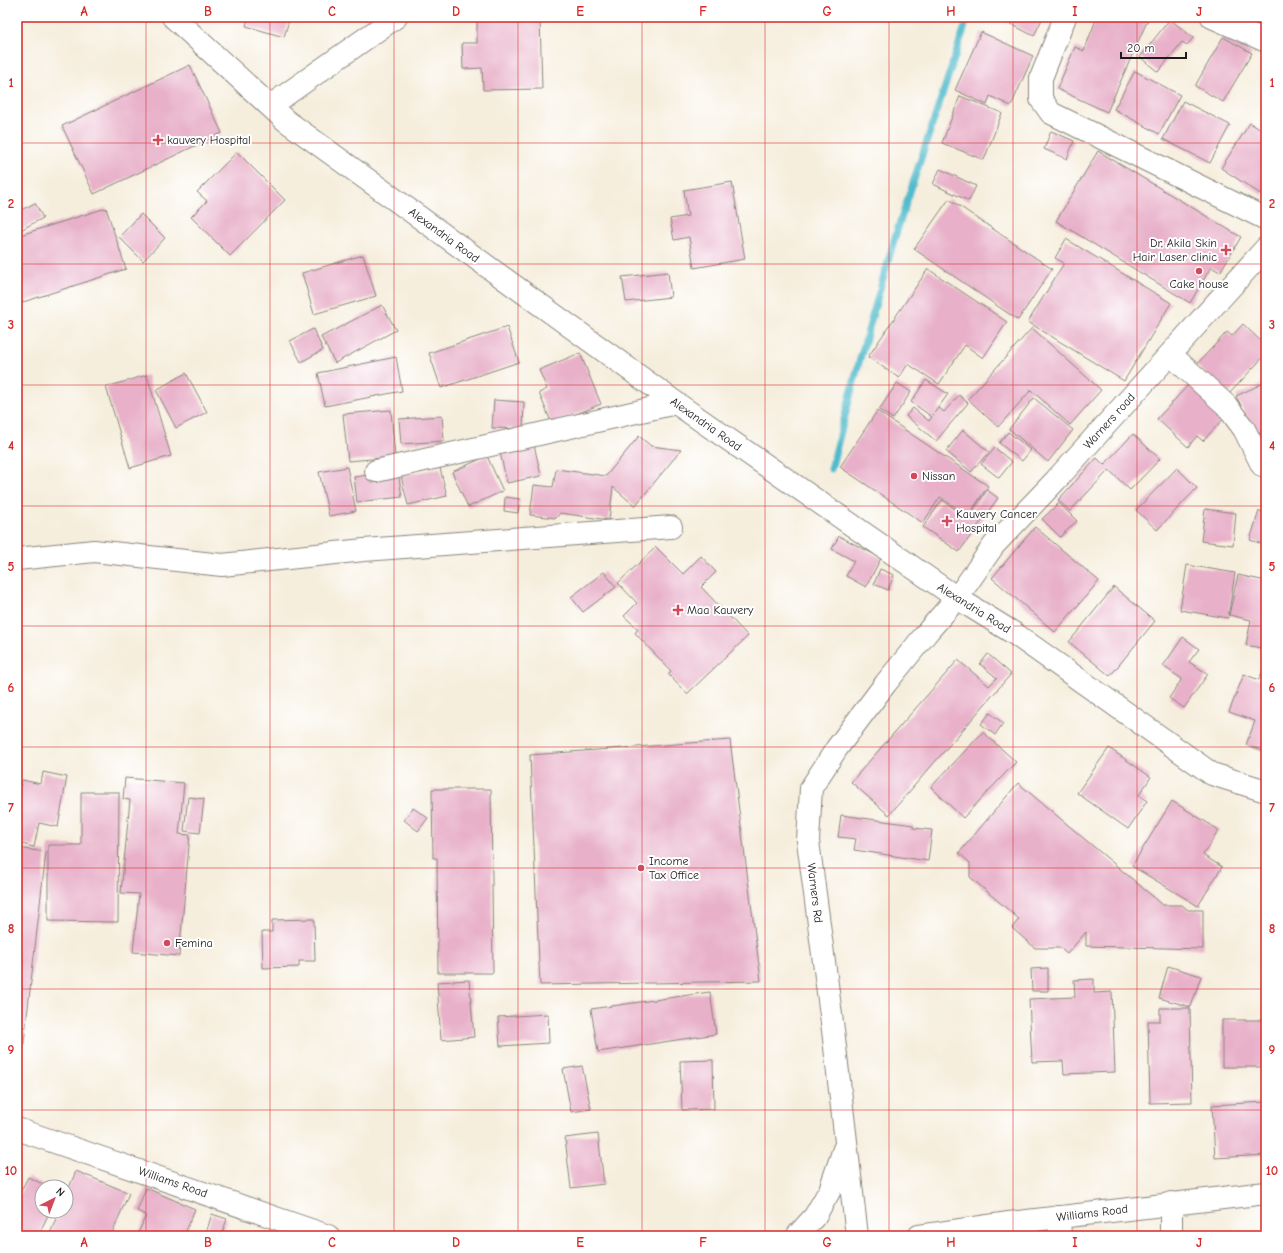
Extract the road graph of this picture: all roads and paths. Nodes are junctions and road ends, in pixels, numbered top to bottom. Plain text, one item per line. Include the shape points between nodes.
1 (174, 17) edge
2 (396, 17) edge
3 (1065, 17) edge
4 (1212, 17) edge
5 (1266, 41) edge
6 (270, 106) junction
7 (1266, 219) edge
8 (1266, 248) edge
9 (1170, 354) junction
10 (676, 404) junction
11 (1262, 465) dead end
12 (376, 471) dead end
13 (671, 527) dead end
14 (17, 559) edge
15 (957, 598) junction
16 (1266, 791) edge
17 (17, 1129) edge
18 (846, 1144) junction
19 (1266, 1192) edge
20 (1171, 1203) junction
21 (1059, 1226) edge
22 (328, 1236) edge
23 (797, 1236) edge
24 (857, 1236) edge
25 (919, 1236) edge
26 (1171, 1236) edge

1 - 6 street, Alexandria Road
2 - 6 street
3 - 7 street via 1040,78 1041,99 1051,113
4 - 5 street
6 - 10 street, Alexandria Road via 292,125
8 - 9 street, Warners road
9 - 11 street via 1226,405 1244,429
9 - 15 street, Warners road via 994,545
10 - 12 street
10 - 15 street, Alexandria Road
13 - 14 street via 364,550 222,565 94,552
15 - 16 street, Alexandria Road via 1015,634 1212,774
15 - 18 street, Warners Rd via 886,683 837,748 811,788 808,842
17 - 22 street, Williams Road
18 - 23 street via 830,1190 814,1216
18 - 24 street, Warners Rd
19 - 20 street, Williams Road
20 - 21 street, Williams Road
20 - 26 street
21 - 25 street, Williams Road

